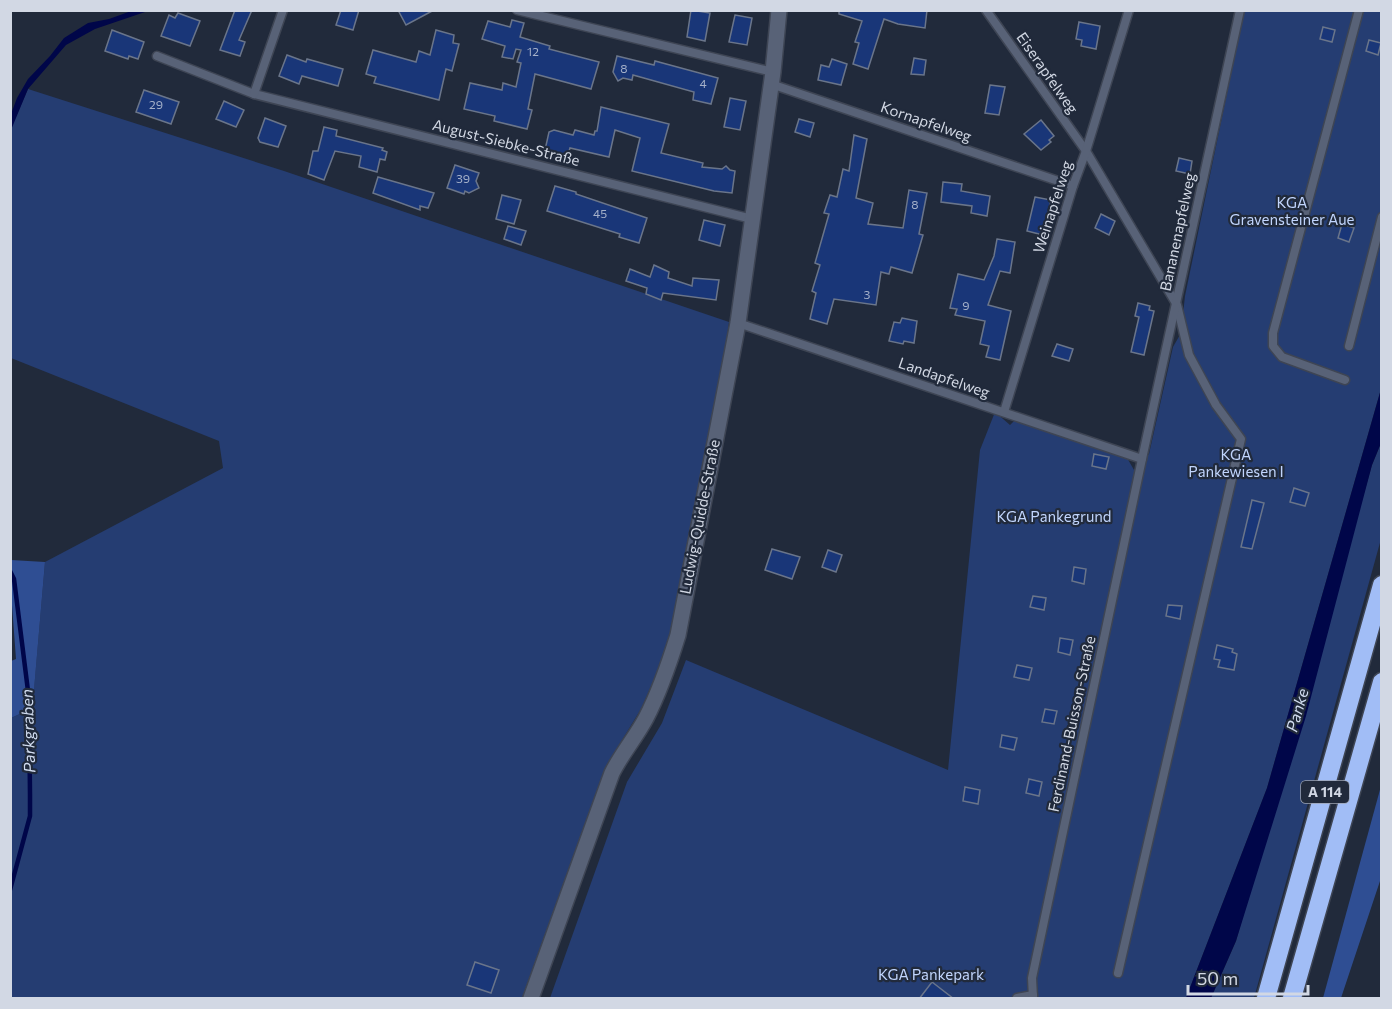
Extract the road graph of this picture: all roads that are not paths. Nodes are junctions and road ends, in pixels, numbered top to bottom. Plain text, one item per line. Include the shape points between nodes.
1 (283, 10) edge
2 (517, 10) edge
3 (779, 10) edge
4 (986, 10) edge
5 (1129, 10) edge
6 (1240, 10) edge
7 (1359, 10) edge
8 (157, 56) dead end
9 (772, 78) junction
10 (254, 94) junction
11 (1086, 151) junction
12 (1073, 186) junction
13 (1382, 217) edge
14 (752, 219) junction
15 (1177, 305) junction
16 (738, 323) junction
17 (1349, 346) dead end
18 (1345, 380) dead end
19 (1004, 412) junction
20 (1142, 459) junction
21 (1382, 585) edge
22 (1382, 682) edge
23 (1118, 974) dead end
24 (1033, 997) edge
25 (531, 999) edge
26 (1017, 999) edge
27 (1266, 999) edge
28 (1292, 999) edge

1 - 10 lane
2 - 9 lane
3 - 9 street, Ludwig-Quidde-Straße
4 - 11 lane, Eiserapfelweg
5 - 11 lane, Weinapfelweg
6 - 15 lane, Bananenapfelweg
7 - 18 lane via 1273,333 1273,346 1282,357
8 - 10 lane, August-Siebke-Straße
9 - 12 lane, Kornapfelweg
9 - 14 street, Ludwig-Quidde-Straße
10 - 14 lane, August-Siebke-Straße
11 - 12 lane, Weinapfelweg
11 - 15 lane, Eiserapfelweg
12 - 19 lane, Weinapfelweg
13 - 17 lane
14 - 16 street, Ludwig-Quidde-Straße
15 - 20 lane, Bananenapfelweg
15 - 23 lane via 1189,355 1216,405 1241,439
16 - 19 lane, Landapfelweg
16 - 25 street, Ludwig-Quidde-Straße via 675,646 645,719 612,773
19 - 20 lane, Landapfelweg
20 - 24 lane, Ferdinand-Buisson-Straße via 1032,978
21 - 27 highway, A 114
22 - 28 highway, A 114
24 - 26 lane, Ferdinand-Buisson-Straße

